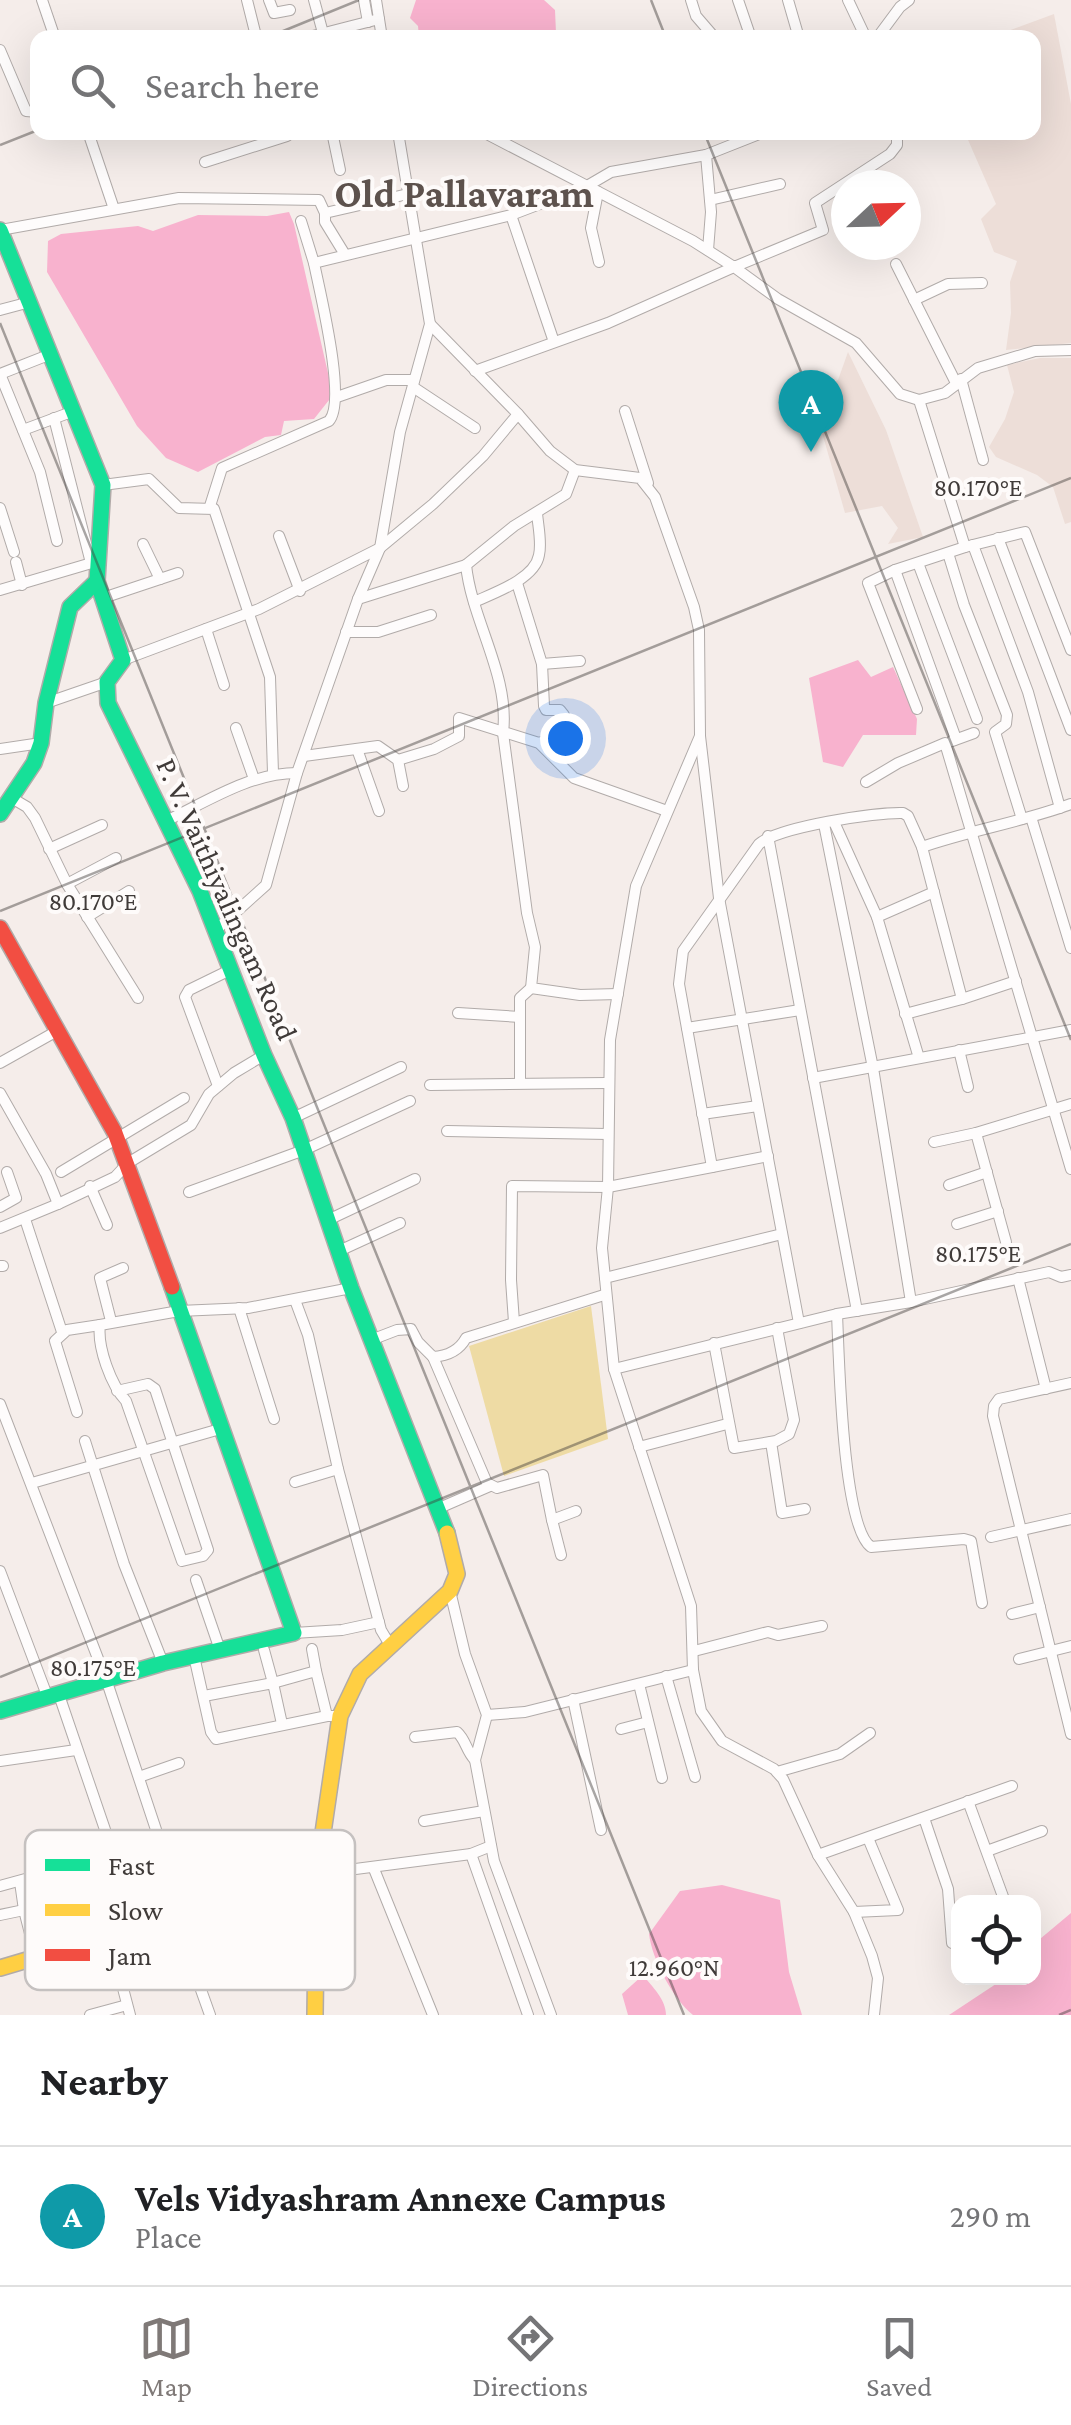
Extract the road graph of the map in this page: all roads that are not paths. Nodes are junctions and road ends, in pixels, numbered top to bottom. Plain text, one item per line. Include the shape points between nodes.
1 (42, 0) edge
2 (247, 0) edge
3 (269, 0) edge
4 (364, 0) edge
5 (390, 0) edge
6 (691, 0) edge
7 (738, 0) edge
8 (788, 0) edge
9 (848, 0) edge
10 (890, 0) edge
11 (909, 0) edge
12 (319, 2) edge
13 (290, 10) dead end
14 (375, 13) edge
15 (895, 14) junction
16 (52, 30) edge
17 (254, 30) edge
18 (323, 30) edge
19 (331, 30) edge
20 (708, 30) edge
21 (748, 30) edge
22 (797, 30) edge
23 (862, 30) edge
24 (883, 30) edge
25 (0, 50) edge
26 (30, 111) edge
27 (91, 140) edge
28 (275, 140) edge
29 (334, 140) edge
30 (399, 140) edge
31 (498, 140) edge
32 (742, 140) edge
33 (897, 140) edge
34 (706, 155) junction
35 (205, 162) dead end
36 (340, 170) dead end
37 (780, 184) dead end
38 (587, 186) junction
39 (598, 192) junction
40 (408, 194) junction
41 (710, 200) junction
42 (114, 209) junction
43 (325, 213) junction
44 (511, 215) junction
45 (302, 220) dead end
46 (0, 230) edge
47 (415, 237) junction
48 (708, 250) junction
49 (344, 253) junction
50 (6, 261) edge
51 (599, 262) dead end
52 (314, 263) junction
53 (896, 264) dead end
54 (734, 267) junction
55 (982, 283) dead end
56 (914, 300) junction
57 (30, 302) junction
58 (0, 310) edge
59 (430, 324) junction
60 (554, 342) junction
61 (1071, 350) edge
62 (51, 354) junction
63 (475, 370) junction
64 (0, 374) edge
65 (958, 381) junction
66 (414, 383) junction
67 (337, 397) junction
68 (918, 400) junction
69 (74, 411) junction
70 (625, 411) dead end
71 (518, 414) junction
72 (54, 418) junction
73 (476, 428) dead end
74 (23, 430) junction
75 (983, 460) dead end
76 (576, 470) junction
77 (648, 484) junction
78 (103, 486) junction
79 (210, 506) junction
80 (0, 508) edge
81 (537, 513) junction
82 (279, 536) dead end
83 (998, 538) junction
84 (57, 541) dead end
85 (143, 544) dead end
86 (969, 546) junction
87 (380, 548) junction
88 (948, 553) junction
89 (94, 562) junction
90 (918, 563) junction
91 (466, 565) junction
92 (895, 570) junction
93 (178, 573) dead end
94 (160, 579) junction
95 (97, 581) junction
96 (518, 583) junction
97 (22, 585) junction
98 (0, 590) edge
99 (300, 590) junction
100 (103, 598) junction
101 (358, 599) junction
102 (474, 602) junction
103 (248, 613) junction
104 (431, 616) dead end
105 (206, 629) junction
106 (346, 632) junction
107 (1071, 650) edge
108 (123, 660) junction
109 (580, 661) dead end
110 (542, 664) junction
111 (107, 682) junction
112 (224, 686) dead end
113 (46, 703) junction
114 (917, 709) dead end
115 (977, 719) dead end
116 (236, 728) dead end
117 (1071, 730) edge
118 (503, 733) junction
119 (974, 733) dead end
120 (700, 736) junction
121 (41, 742) junction
122 (949, 742) junction
123 (539, 743) junction
124 (0, 749) edge
125 (357, 749) junction
126 (304, 756) junction
127 (398, 760) junction
128 (273, 773) junction
129 (297, 773) junction
130 (254, 779) junction
131 (866, 782) dead end
132 (402, 786) dead end
133 (6, 798) edge
134 (1065, 806) edge
135 (379, 811) dead end
136 (667, 812) junction
137 (0, 814) edge
138 (1026, 818) junction
139 (166, 821) junction
140 (829, 823) junction
141 (102, 825) dead end
142 (972, 830) junction
143 (768, 836) junction
144 (922, 847) junction
145 (50, 850) junction
146 (116, 858) dead end
147 (67, 884) junction
148 (129, 890) dead end
149 (934, 892) junction
150 (719, 898) junction
151 (86, 917) junction
152 (877, 917) junction
153 (0, 928) edge
154 (216, 930) junction
155 (1071, 948) edge
156 (232, 969) junction
157 (1016, 981) junction
158 (531, 988) junction
159 (618, 994) junction
160 (138, 998) dead end
161 (962, 999) junction
162 (800, 1010) junction
163 (458, 1013) dead end
164 (905, 1014) junction
165 (520, 1017) junction
166 (742, 1019) junction
167 (687, 1028) junction
168 (1071, 1030) edge
169 (57, 1031) junction
170 (1034, 1036) junction
171 (959, 1050) junction
172 (264, 1055) junction
173 (918, 1058) junction
174 (0, 1063) edge
175 (401, 1067) dead end
176 (873, 1068) junction
177 (813, 1078) junction
178 (520, 1082) junction
179 (608, 1084) junction
180 (430, 1085) dead end
181 (218, 1086) junction
182 (968, 1087) dead end
183 (0, 1093) edge
184 (184, 1098) dead end
185 (410, 1101) dead end
186 (1071, 1104) edge
187 (758, 1106) junction
188 (1053, 1109) junction
189 (702, 1114) junction
190 (293, 1118) junction
191 (447, 1131) dead end
192 (976, 1133) junction
193 (608, 1134) junction
194 (117, 1137) junction
195 (934, 1142) dead end
196 (304, 1150) junction
197 (768, 1156) junction
198 (128, 1163) junction
199 (712, 1167) junction
200 (1071, 1169) edge
201 (8, 1172) dead end
202 (61, 1172) dead end
203 (987, 1172) junction
204 (415, 1178) dead end
205 (949, 1185) dead end
206 (90, 1186) junction
207 (608, 1186) junction
208 (189, 1192) dead end
209 (58, 1204) junction
210 (0, 1207) edge
211 (998, 1211) junction
212 (25, 1219) junction
213 (328, 1220) junction
214 (400, 1223) dead end
215 (956, 1224) dead end
216 (107, 1225) dead end
217 (0, 1228) edge
218 (782, 1234) junction
219 (1006, 1242) dead end
220 (339, 1252) junction
221 (123, 1268) dead end
222 (1071, 1275) edge
223 (605, 1278) junction
224 (1018, 1278) junction
225 (352, 1288) junction
226 (604, 1295) junction
227 (295, 1300) junction
228 (911, 1302) junction
229 (239, 1308) junction
230 (180, 1311) junction
231 (856, 1311) junction
232 (837, 1314) junction
233 (514, 1322) junction
234 (106, 1323) junction
235 (799, 1323) junction
236 (777, 1328) junction
237 (62, 1332) junction
238 (371, 1340) junction
239 (714, 1343) junction
240 (434, 1357) junction
241 (614, 1369) junction
242 (1071, 1383) edge
243 (1046, 1389) junction
244 (116, 1391) junction
245 (0, 1404) edge
246 (76, 1412) dead end
247 (274, 1419) dead end
248 (727, 1424) junction
249 (220, 1429) junction
250 (85, 1441) dead end
251 (771, 1442) junction
252 (172, 1443) junction
253 (639, 1447) junction
254 (144, 1451) junction
255 (92, 1464) junction
256 (338, 1469) junction
257 (295, 1482) dead end
258 (32, 1483) junction
259 (490, 1486) junction
260 (437, 1509) junction
261 (804, 1509) dead end
262 (576, 1511) dead end
263 (1071, 1519) edge
264 (552, 1520) junction
265 (1020, 1531) junction
266 (991, 1537) dead end
267 (561, 1555) dead end
268 (0, 1571) edge
269 (196, 1580) dead end
270 (450, 1592) junction
271 (982, 1603) dead end
272 (1040, 1606) junction
273 (1012, 1614) dead end
274 (379, 1622) junction
275 (822, 1626) dead end
276 (294, 1633) junction
277 (390, 1645) junction
278 (1071, 1646) edge
279 (220, 1650) junction
280 (264, 1650) dead end
281 (312, 1650) dead end
282 (694, 1651) junction
283 (1051, 1651) junction
284 (194, 1656) junction
285 (1019, 1660) dead end
286 (163, 1664) junction
287 (693, 1670) junction
288 (316, 1671) junction
289 (666, 1676) junction
290 (108, 1682) junction
291 (272, 1683) junction
292 (639, 1684) junction
293 (53, 1696) junction
294 (204, 1696) junction
295 (573, 1699) junction
296 (0, 1711) edge
297 (487, 1715) junction
298 (333, 1716) junction
299 (648, 1722) junction
300 (282, 1724) junction
301 (620, 1730) dead end
302 (870, 1733) dead end
303 (1071, 1734) edge
304 (415, 1737) dead end
305 (76, 1750) junction
306 (475, 1760) junction
307 (0, 1761) edge
308 (180, 1764) dead end
309 (777, 1772) junction
310 (139, 1777) junction
311 (695, 1777) dead end
312 (662, 1778) dead end
313 (1012, 1786) dead end
314 (968, 1802) junction
315 (484, 1812) junction
316 (924, 1818) junction
317 (424, 1821) dead end
318 (105, 1830) edge
319 (156, 1830) edge
320 (323, 1830) edge
321 (601, 1830) dead end
322 (1042, 1831) dead end
323 (868, 1838) junction
324 (491, 1846) junction
325 (987, 1850) junction
326 (471, 1854) junction
327 (818, 1855) junction
328 (374, 1869) junction
329 (355, 1871) edge
330 (25, 1881) edge
331 (20, 1882) junction
332 (0, 1886) edge
333 (1002, 1895) edge
334 (24, 1910) junction
335 (854, 1912) junction
336 (25, 1914) edge
337 (0, 1916) edge
338 (951, 1930) edge
339 (25, 1960) edge
340 (0, 1968) edge
341 (202, 1990) edge
342 (315, 1990) edge
343 (128, 2010) edge
344 (90, 2015) edge
345 (210, 2015) edge
346 (315, 2015) edge
347 (432, 2015) edge
348 (528, 2015) edge
349 (551, 2015) edge
350 (874, 2015) edge

1 - 16 street
2 - 17 street
3 - 13 street via 274,13
4 - 14 street
5 - 14 street
6 - 20 street
7 - 21 street
8 - 22 street
9 - 23 street
10 - 15 street
11 - 15 street
12 - 18 street
14 - 19 street
15 - 24 street
25 - 26 street
27 - 42 street
28 - 35 street
29 - 36 street
30 - 40 street
31 - 38 street
32 - 34 street
33 - 54 street via 890,154 814,203 824,230
34 - 38 street via 612,172
34 - 41 street
37 - 41 street
38 - 39 street
38 - 44 street
39 - 48 street
39 - 51 street via 592,228
40 - 43 street
40 - 47 street
41 - 48 street
42 - 43 street via 180,198 293,198 319,200
42 - 46 street
43 - 49 street
44 - 47 street
44 - 60 street
45 - 52 street
46 - 50 street
47 - 49 street
47 - 59 street
48 - 54 street
49 - 52 street
50 - 57 street
52 - 67 street
53 - 56 street
54 - 60 street
54 - 68 street via 856,343 900,394
55 - 56 street via 948,284
56 - 65 street
57 - 58 street
57 - 62 street
59 - 63 street
59 - 66 street
60 - 63 street
61 - 65 street via 1035,351
62 - 64 street
62 - 69 street
63 - 71 street
64 - 74 street
65 - 68 street via 945,393
65 - 75 street
66 - 67 street via 386,380
66 - 73 street
66 - 87 street
67 - 79 street via 329,421 222,468
68 - 86 street
69 - 72 street
69 - 78 street
70 - 77 street
71 - 76 street
71 - 87 street via 434,504
72 - 74 street
72 - 89 street
74 - 84 street
76 - 77 street
76 - 81 street via 566,494
77 - 120 street via 699,630
78 - 79 street via 149,479 179,508
78 - 89 street
79 - 103 street
80 - 97 street
81 - 91 street
81 - 96 street via 539,556
82 - 99 street
83 - 86 street
83 - 107 street via 1028,535
83 - 117 street
85 - 94 street
86 - 88 street
86 - 134 street
87 - 99 street
87 - 101 street
88 - 90 street
88 - 138 street via 1008,715 995,732
89 - 95 street
89 - 97 street
90 - 92 street
90 - 115 street
91 - 101 street
91 - 102 street
92 - 114 street via 868,583
92 - 122 street via 955,736
93 - 94 street
94 - 100 street
95 - 100 street
95 - 113 street via 70,607
96 - 102 street
96 - 110 street
97 - 98 street
99 - 103 street
100 - 108 street
101 - 106 street
102 - 118 street via 501,692
103 - 105 street
103 - 128 street via 270,677
104 - 106 street via 378,632
105 - 108 street
105 - 112 street
106 - 126 street
108 - 111 street
109 - 110 street
110 - 123 street via 546,710 564,715 563,734
111 - 113 street
111 - 139 street, P. V. Vaithiyalingam Road via 108,703
113 - 121 street
116 - 130 street
118 - 123 street
118 - 127 street via 459,718 459,736
118 - 158 street via 534,947
119 - 122 street
120 - 136 street
120 - 150 street
121 - 124 street
121 - 133 street via 34,763
122 - 131 street
122 - 142 street
123 - 136 street via 574,778
125 - 126 street
125 - 127 street via 378,746
125 - 135 street
126 - 129 street
127 - 132 street
128 - 129 street
128 - 130 street
129 - 154 street via 266,885
130 - 139 street
133 - 137 street
133 - 145 street via 35,818
134 - 138 street
136 - 159 street via 636,886
138 - 142 street
138 - 155 street
139 - 154 street, P. V. Vaithiyalingam Road
140 - 143 street
140 - 144 street via 903,813
140 - 152 street
140 - 176 street
141 - 145 street
142 - 144 street
142 - 157 street
143 - 150 street
143 - 162 street
144 - 149 street
145 - 147 street
146 - 147 street
147 - 151 street
148 - 151 street
149 - 152 street
149 - 161 street
150 - 166 street
150 - 167 street via 682,951 679,984
151 - 160 street
152 - 164 street
153 - 169 street
154 - 156 street, P. V. Vaithiyalingam Road
156 - 172 street, P. V. Vaithiyalingam Road
156 - 181 street via 186,997
157 - 161 street
157 - 170 street
158 - 159 street
158 - 165 street via 520,998
159 - 179 street
161 - 164 street
162 - 166 street
162 - 177 street
163 - 165 street
164 - 173 street
165 - 178 street
166 - 167 street
166 - 187 street
167 - 189 street
168 - 170 street
169 - 174 street
169 - 194 street
170 - 171 street
170 - 188 street
171 - 173 street
171 - 182 street
172 - 181 street
172 - 190 street, P. V. Vaithiyalingam Road
173 - 176 street
175 - 190 street
176 - 177 street
176 - 228 street
177 - 231 street
178 - 179 street
178 - 180 street
179 - 193 street
181 - 198 street via 191,1125
183 - 209 street
184 - 194 street
185 - 196 street
186 - 188 street
187 - 189 street
187 - 197 street
188 - 192 street
188 - 200 street
189 - 199 street
190 - 196 street, P. V. Vaithiyalingam Road
191 - 193 street
192 - 195 street
192 - 203 street
193 - 207 street
194 - 198 street
194 - 202 street
196 - 208 street
196 - 213 street, P. V. Vaithiyalingam Road
197 - 199 street
197 - 218 street
198 - 206 street via 115,1177
198 - 230 street
199 - 207 street
201 - 210 street via 16,1198
203 - 205 street
203 - 211 street
204 - 213 street
206 - 209 street
206 - 216 street
207 - 223 street
207 - 233 street via 510,1188
209 - 212 street
211 - 215 street
211 - 219 street
212 - 217 street
212 - 237 street
213 - 220 street, P. V. Vaithiyalingam Road
214 - 220 street
218 - 223 street
218 - 235 street
220 - 225 street, P. V. Vaithiyalingam Road
221 - 234 street via 100,1278
222 - 224 street
223 - 226 street
224 - 228 street
224 - 243 street
225 - 227 street
225 - 238 street, P. V. Vaithiyalingam Road
226 - 233 street
226 - 241 street
227 - 229 street
227 - 256 street
228 - 231 street
229 - 230 street
229 - 247 street
230 - 234 street
230 - 249 street
231 - 232 street
232 - 235 street
232 - 271 street via 848,1473 865,1543 971,1541
233 - 240 street
234 - 237 street
234 - 244 street via 100,1338
235 - 236 street
236 - 239 street
236 - 251 street via 794,1420 789,1434
237 - 246 street via 55,1348
238 - 240 street via 412,1329
238 - 260 street, P. V. Vaithiyalingam Road
239 - 241 street
239 - 248 street
240 - 259 street
241 - 253 street
242 - 243 street
243 - 265 street via 999,1398 994,1406
244 - 252 street via 152,1386
244 - 254 street
245 - 258 street
248 - 251 street via 734,1448
248 - 253 street
249 - 252 street
249 - 276 street
250 - 255 street
251 - 261 street via 781,1511
252 - 254 street
252 - 254 street via 208,1550 203,1556 182,1561
253 - 282 street via 692,1606
254 - 255 street
255 - 258 street
255 - 286 street
256 - 257 street
256 - 274 street
258 - 290 street
259 - 260 street
259 - 264 street via 543,1475
260 - 270 street, P. V. Vaithiyalingam Road via 455,1559
262 - 264 street
263 - 265 street
264 - 267 street
265 - 266 street
265 - 272 street
268 - 293 street
269 - 279 street
270 - 277 street
270 - 297 street
272 - 273 street
272 - 283 street
274 - 276 street
274 - 277 street
275 - 282 street
276 - 279 street
277 - 298 street via 360,1674
278 - 283 street
279 - 284 street
280 - 291 street
281 - 288 street
282 - 287 street
283 - 285 street
283 - 303 street
284 - 286 street
284 - 294 street
286 - 290 street
287 - 289 street
287 - 309 street via 701,1711 722,1741
288 - 291 street
288 - 298 street
289 - 292 street
289 - 311 street
290 - 293 street
290 - 310 street
291 - 294 street
291 - 300 street
292 - 295 street
292 - 299 street
293 - 296 street
293 - 305 street
294 - 300 street via 216,1739
295 - 297 street
295 - 321 street
297 - 306 street
298 - 300 street
298 - 320 street
299 - 301 street
299 - 312 street
302 - 309 street via 840,1754
304 - 306 street via 456,1732
305 - 307 street
305 - 318 street
306 - 315 street
308 - 310 street
309 - 327 street
310 - 319 street
313 - 314 street
314 - 316 street
314 - 325 street
315 - 317 street
315 - 324 street
316 - 323 street
316 - 338 street via 948,1889
322 - 325 street
323 - 327 street
323 - 335 street via 898,1910
324 - 326 street
324 - 349 street
325 - 333 street
326 - 328 street
326 - 348 street
327 - 335 street
328 - 329 street
328 - 347 street
330 - 331 street
331 - 332 street
331 - 334 street
334 - 336 street
334 - 337 street
335 - 350 street via 878,1978
339 - 340 street
341 - 345 street
342 - 346 street
343 - 344 street

